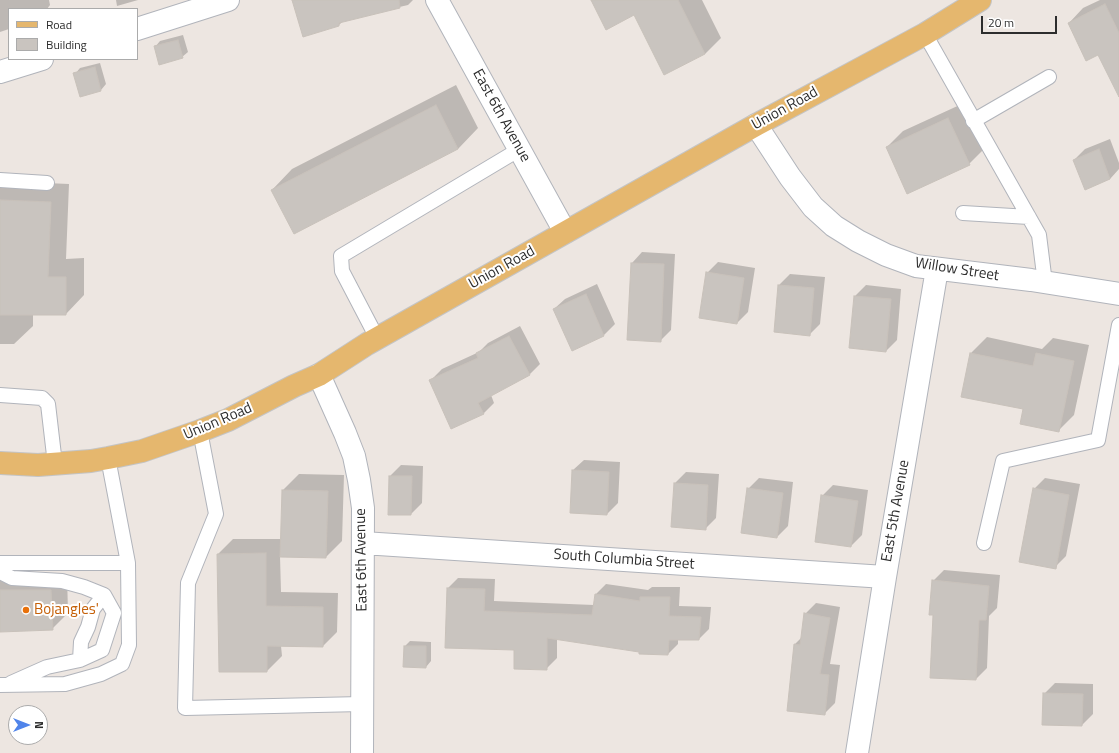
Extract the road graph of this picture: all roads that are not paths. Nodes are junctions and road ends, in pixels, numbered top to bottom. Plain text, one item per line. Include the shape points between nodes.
1 (228, 0) edge
2 (437, 0) edge
3 (980, 0) edge
4 (138, 29) edge
5 (925, 34) junction
6 (39, 60) edge
7 (0, 72) edge
8 (1049, 78) dead end
9 (973, 121) junction
10 (756, 125) junction
11 (520, 150) junction
12 (0, 180) edge
13 (47, 183) dead end
14 (963, 213) dead end
15 (1028, 217) junction
16 (565, 232) junction
17 (937, 269) junction
18 (1046, 283) junction
19 (1119, 294) edge
20 (1119, 325) edge
21 (377, 338) junction
22 (319, 375) junction
23 (0, 395) edge
24 (200, 431) junction
25 (108, 458) junction
26 (0, 464) edge
27 (55, 464) junction
28 (984, 543) dead end
29 (363, 544) junction
30 (0, 563) edge
31 (128, 563) junction
32 (0, 572) edge
33 (885, 576) junction
34 (104, 595) junction
35 (80, 660) junction
36 (3, 685) edge
37 (362, 704) junction
38 (362, 753) edge
39 (857, 753) edge

1 - 4 street
2 - 11 street, East 6th Avenue
3 - 5 main road, Union Road
5 - 9 lane
5 - 10 main road, Union Road
6 - 7 street
8 - 9 lane
9 - 15 lane
10 - 16 main road, Union Road
10 - 17 street, Willow Street via 813,207 834,226 886,255 916,266
11 - 16 street, East 6th Avenue
11 - 21 lane via 341,256 342,271
12 - 13 lane
14 - 15 lane
15 - 18 lane via 1039,235
16 - 21 main road, Union Road
17 - 18 street, Willow Street
17 - 33 street, East 5th Avenue
18 - 19 street, Willow Street
20 - 28 lane via 1098,440 1004,461
21 - 22 main road, Union Road
22 - 24 main road, Union Road
22 - 29 street, East 6th Avenue via 354,456 363,508
23 - 27 lane via 42,398 48,404
24 - 25 main road, Union Road via 142,451
24 - 37 lane via 216,514 188,583 185,708
25 - 27 main road, Union Road
25 - 31 lane
26 - 27 main road, Union Road
29 - 33 street, South Columbia Street
29 - 37 street, East 6th Avenue
30 - 31 lane
31 - 36 lane via 130,645 122,664 101,674 65,684
32 - 34 lane via 12,578 62,581
33 - 39 street, East 5th Avenue
34 - 35 lane via 93,608 81,642
34 - 35 lane via 114,613 102,650
35 - 36 lane via 47,667
37 - 38 street, East 6th Avenue

